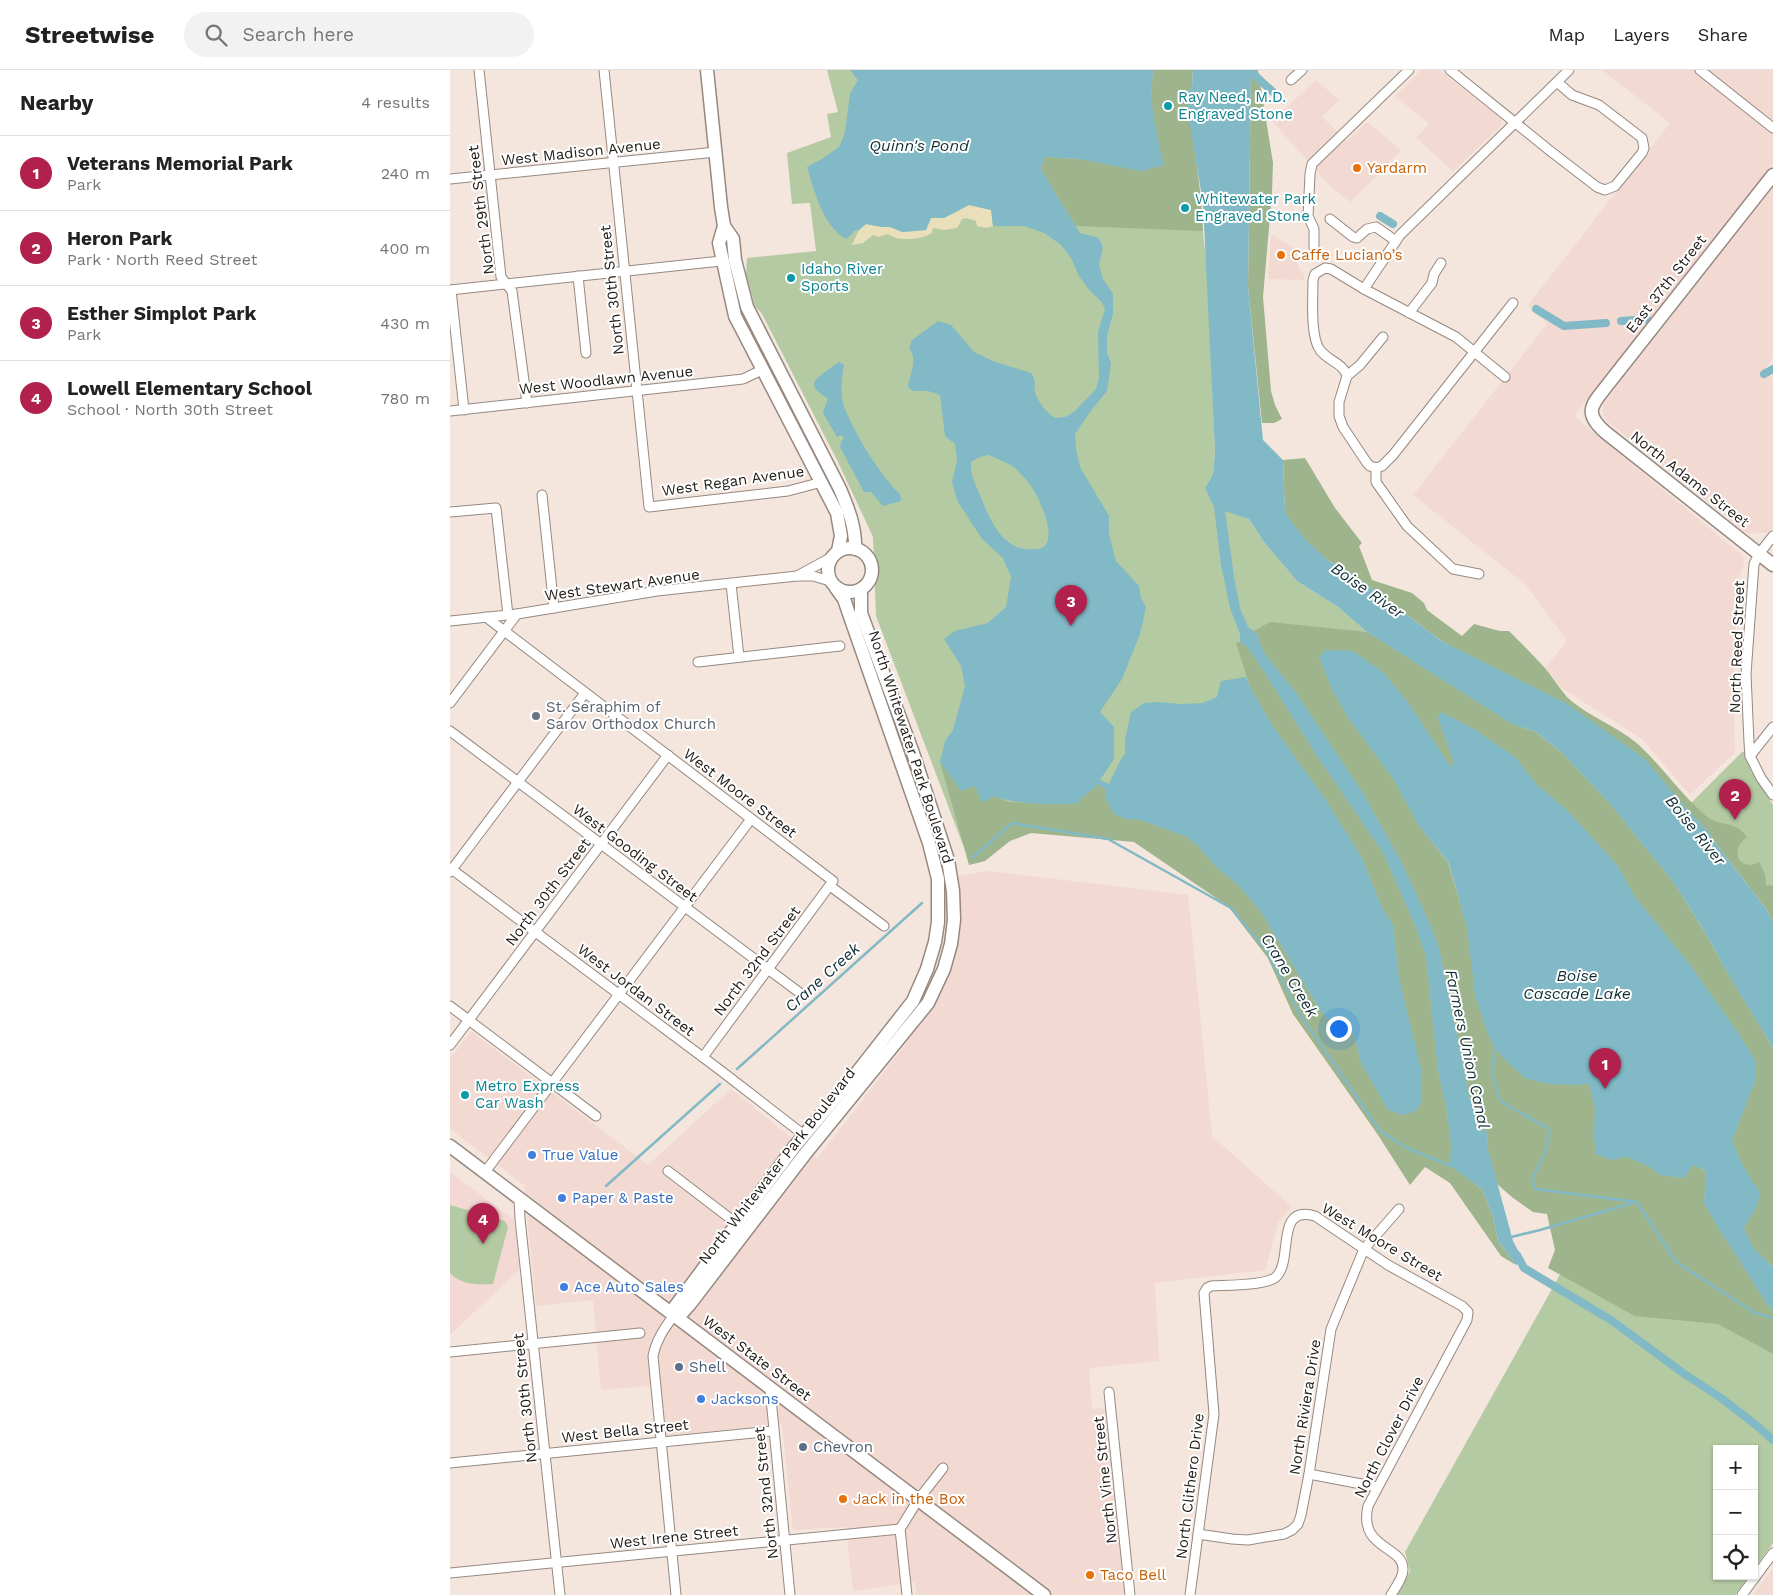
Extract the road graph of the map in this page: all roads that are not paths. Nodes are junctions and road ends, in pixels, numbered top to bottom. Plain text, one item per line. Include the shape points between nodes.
1 (478, 70) edge
2 (604, 70) edge
3 (707, 70) edge
4 (1302, 70) edge
5 (1409, 70) edge
6 (1450, 70) edge
7 (1569, 70) edge
8 (1700, 70) edge
9 (1291, 80) dead end
10 (1557, 82) junction
11 (1516, 122) junction
12 (1773, 128) edge
13 (716, 152) junction
14 (613, 162) junction
15 (491, 175) junction
16 (1773, 175) edge
17 (450, 179) edge
18 (1330, 219) dead end
19 (724, 226) junction
20 (1396, 241) junction
21 (1314, 248) dead end
22 (722, 261) junction
23 (1441, 263) dead end
24 (624, 271) junction
25 (578, 276) junction
26 (506, 284) junction
27 (1364, 289) junction
28 (451, 290) edge
29 (1513, 303) dead end
30 (1409, 312) junction
31 (1383, 337) dead end
32 (1474, 352) junction
33 (586, 353) dead end
34 (762, 370) junction
35 (1347, 376) junction
36 (1505, 377) dead end
37 (637, 390) junction
38 (526, 403) junction
39 (464, 410) junction
40 (450, 411) edge
41 (1591, 415) joint
42 (1376, 468) junction
43 (822, 482) junction
44 (542, 495) dead end
45 (648, 506) joint
46 (450, 512) edge
47 (1773, 536) edge
48 (855, 549) junction
49 (835, 554) junction
50 (1759, 554) junction
51 (1773, 565) edge
52 (1479, 574) dead end
53 (797, 576) junction
54 (731, 584) junction
55 (833, 584) junction
56 (860, 590) junction
57 (554, 608) junction
58 (512, 614) junction
59 (486, 617) junction
60 (450, 621) edge
61 (505, 631) junction
62 (840, 646) dead end
63 (738, 657) junction
64 (698, 662) dead end
65 (585, 693) junction
66 (450, 703) edge
67 (1773, 727) edge
68 (450, 731) edge
69 (668, 756) junction
70 (1750, 756) junction
71 (518, 782) junction
72 (1773, 795) edge
73 (751, 818) junction
74 (601, 844) junction
75 (451, 870) edge
76 (832, 884) junction
77 (684, 907) junction
78 (884, 926) dead end
79 (536, 932) junction
80 (767, 969) junction
81 (618, 994) junction
82 (804, 996) dead end
83 (450, 1006) edge
84 (469, 1020) junction
85 (450, 1045) edge
86 (703, 1057) junction
87 (552, 1083) junction
88 (596, 1116) dead end
89 (804, 1135) junction
90 (450, 1146) edge
91 (668, 1171) dead end
92 (485, 1172) junction
93 (519, 1198) junction
94 (1399, 1209) dead end
95 (736, 1223) junction
96 (1364, 1249) junction
97 (1205, 1290) joint
98 (1468, 1312) joint
99 (674, 1315) junction
100 (640, 1333) dead end
101 (533, 1344) junction
102 (450, 1352) edge
103 (770, 1388) junction
104 (1109, 1392) dead end
105 (773, 1431) junction
106 (660, 1442) junction
107 (545, 1453) junction
108 (450, 1463) edge
109 (943, 1468) dead end
110 (1309, 1474) junction
111 (1377, 1487) junction
112 (918, 1500) junction
113 (900, 1529) junction
114 (1198, 1534) junction
115 (785, 1540) junction
116 (671, 1551) junction
117 (1773, 1553) edge
118 (557, 1562) junction
119 (450, 1573) edge
120 (560, 1595) edge
121 (676, 1595) edge
122 (790, 1595) edge
123 (907, 1595) edge
124 (1044, 1595) edge
125 (1130, 1595) edge
126 (1190, 1595) edge
127 (1391, 1595) edge
128 (1742, 1595) edge

1 - 15 street, North 29th Street
2 - 14 street, North 30th Street
3 - 13 street
4 - 9 street
5 - 21 street via 1312,164 1308,216 1314,229
6 - 11 street
7 - 10 street
8 - 12 street
10 - 11 street
10 - 11 street via 1572,95 1598,105 1639,135 1643,143 1642,153 1615,186 1606,190 1597,187
11 - 20 street
13 - 14 street, West Madison Avenue
13 - 19 street
14 - 15 street, West Madison Avenue
14 - 24 street, North 30th Street
15 - 17 street, West Madison Avenue
15 - 26 street, North 29th Street via 501,278
16 - 41 street, East 37th Street via 1604,390
18 - 20 street via 1353,237 1357,238 1367,229 1376,227
19 - 22 street via 719,243
19 - 48 street via 733,239 747,307 840,489 856,536
20 - 27 street
22 - 24 street
22 - 34 street via 735,316
23 - 30 street via 1432,283
24 - 25 street
24 - 37 street, North 30th Street
25 - 26 street
25 - 33 street
26 - 28 street
26 - 38 street, North 29th Street via 512,290
27 - 30 street
27 - 35 street via 1331,269 1320,270 1313,280 1314,336 1318,348 1341,366
28 - 39 street
29 - 32 street
30 - 32 street via 1456,337
31 - 35 street
32 - 36 street
32 - 42 street via 1393,455
34 - 37 street, West Woodlawn Avenue via 743,379
34 - 43 street
35 - 42 street via 1339,402 1343,428 1367,463
37 - 38 street, West Woodlawn Avenue
37 - 45 street, North 30th Street
38 - 39 street, West Woodlawn Avenue
39 - 40 street, West Woodlawn Avenue
41 - 50 street, North Adams Street via 1605,432
42 - 52 street via 1378,484 1407,526 1452,569
43 - 45 street, West Regan Avenue via 788,491
43 - 49 street via 839,518 841,536
44 - 57 street
46 - 58 street via 496,508
47 - 50 street
48 - 49 street via 844,549
48 - 56 street via 865,555 872,566 869,580
49 - 53 street, West Stewart Avenue
49 - 55 street via 827,569
50 - 51 street, North Adams Street
50 - 70 street, North Reed Street via 1754,564 1746,674
53 - 54 street, West Stewart Avenue
53 - 55 street, West Stewart Avenue via 813,576
54 - 57 street, West Stewart Avenue via 657,591
54 - 63 street
55 - 56 street via 848,592
55 - 89 street, North Whitewater Park Boulevard via 844,599 929,843 938,879 938,922 927,969 913,1001
56 - 99 street, North Whitewater Park Boulevard via 861,613 913,753 948,860 953,891 951,944 944,969 928,1003 805,1154 690,1304 682,1313
57 - 58 street, West Stewart Avenue
58 - 59 street, West Stewart Avenue
58 - 61 street
59 - 60 street, West Stewart Avenue
59 - 61 street, West Moore Street
61 - 65 street, West Moore Street
61 - 66 street
62 - 63 street
63 - 64 street
65 - 69 street, West Moore Street
65 - 71 street
67 - 70 street
68 - 71 street, West Gooding Street
69 - 73 street, West Moore Street
69 - 74 street, North 30th Street
70 - 72 street, North Reed Street
71 - 74 street, West Gooding Street
71 - 75 street
73 - 76 street, West Moore Street
73 - 77 street
74 - 77 street, West Gooding Street
74 - 79 street, North 30th Street
75 - 79 street, West Jordan Street
76 - 78 street, West Moore Street
76 - 80 street, North 32nd Street
77 - 80 street, West Gooding Street
77 - 81 street
79 - 81 street, West Jordan Street
79 - 84 street, North 30th Street
80 - 82 street, West Gooding Street
80 - 86 street, North 32nd Street
81 - 86 street, West Jordan Street
81 - 87 street
83 - 84 street
84 - 85 street, North 30th Street
84 - 87 street
86 - 89 street, West Jordan Street
87 - 88 street
87 - 92 street
89 - 95 street, North Whitewater Park Boulevard
90 - 92 street, West State Street
91 - 95 street
92 - 93 street, West State Street
93 - 99 street, West State Street
93 - 101 street, North 30th Street
94 - 96 street, North Riviera Drive
95 - 99 street, North Whitewater Park Boulevard via 674,1308
96 - 97 street, West Moore Street via 1314,1216 1299,1214 1289,1226 1282,1265 1276,1276 1266,1282 1212,1286
96 - 98 street, West Moore Street
96 - 110 street, North Riviera Drive via 1331,1329
97 - 114 street, North Clithero Drive via 1214,1414
98 - 111 street, North Clover Drive
99 - 103 street, West State Street
99 - 106 street via 660,1334 653,1356
100 - 101 street
101 - 102 street
101 - 107 street, North 30th Street
103 - 105 street, North 32nd Street
103 - 112 street, West State Street
104 - 125 street, North Vine Street
105 - 106 street, West Bella Street
105 - 115 street, North 32nd Street
106 - 107 street, West Bella Street
106 - 116 street
107 - 108 street, West Bella Street
107 - 118 street, North 30th Street
109 - 112 street
110 - 111 street
110 - 114 street, North Riviera Drive via 1301,1516 1292,1530 1248,1540
111 - 127 street, North Clover Drive via 1368,1506 1367,1526 1372,1537 1398,1557 1403,1570
112 - 113 street
112 - 124 street, West State Street
113 - 115 street, West Irene Street
113 - 123 street
114 - 126 street, North Clithero Drive
115 - 116 street, West Irene Street
115 - 122 street, North 32nd Street
116 - 118 street, West Irene Street
116 - 121 street
117 - 128 street
118 - 119 street, West Irene Street
118 - 120 street, North 30th Street

